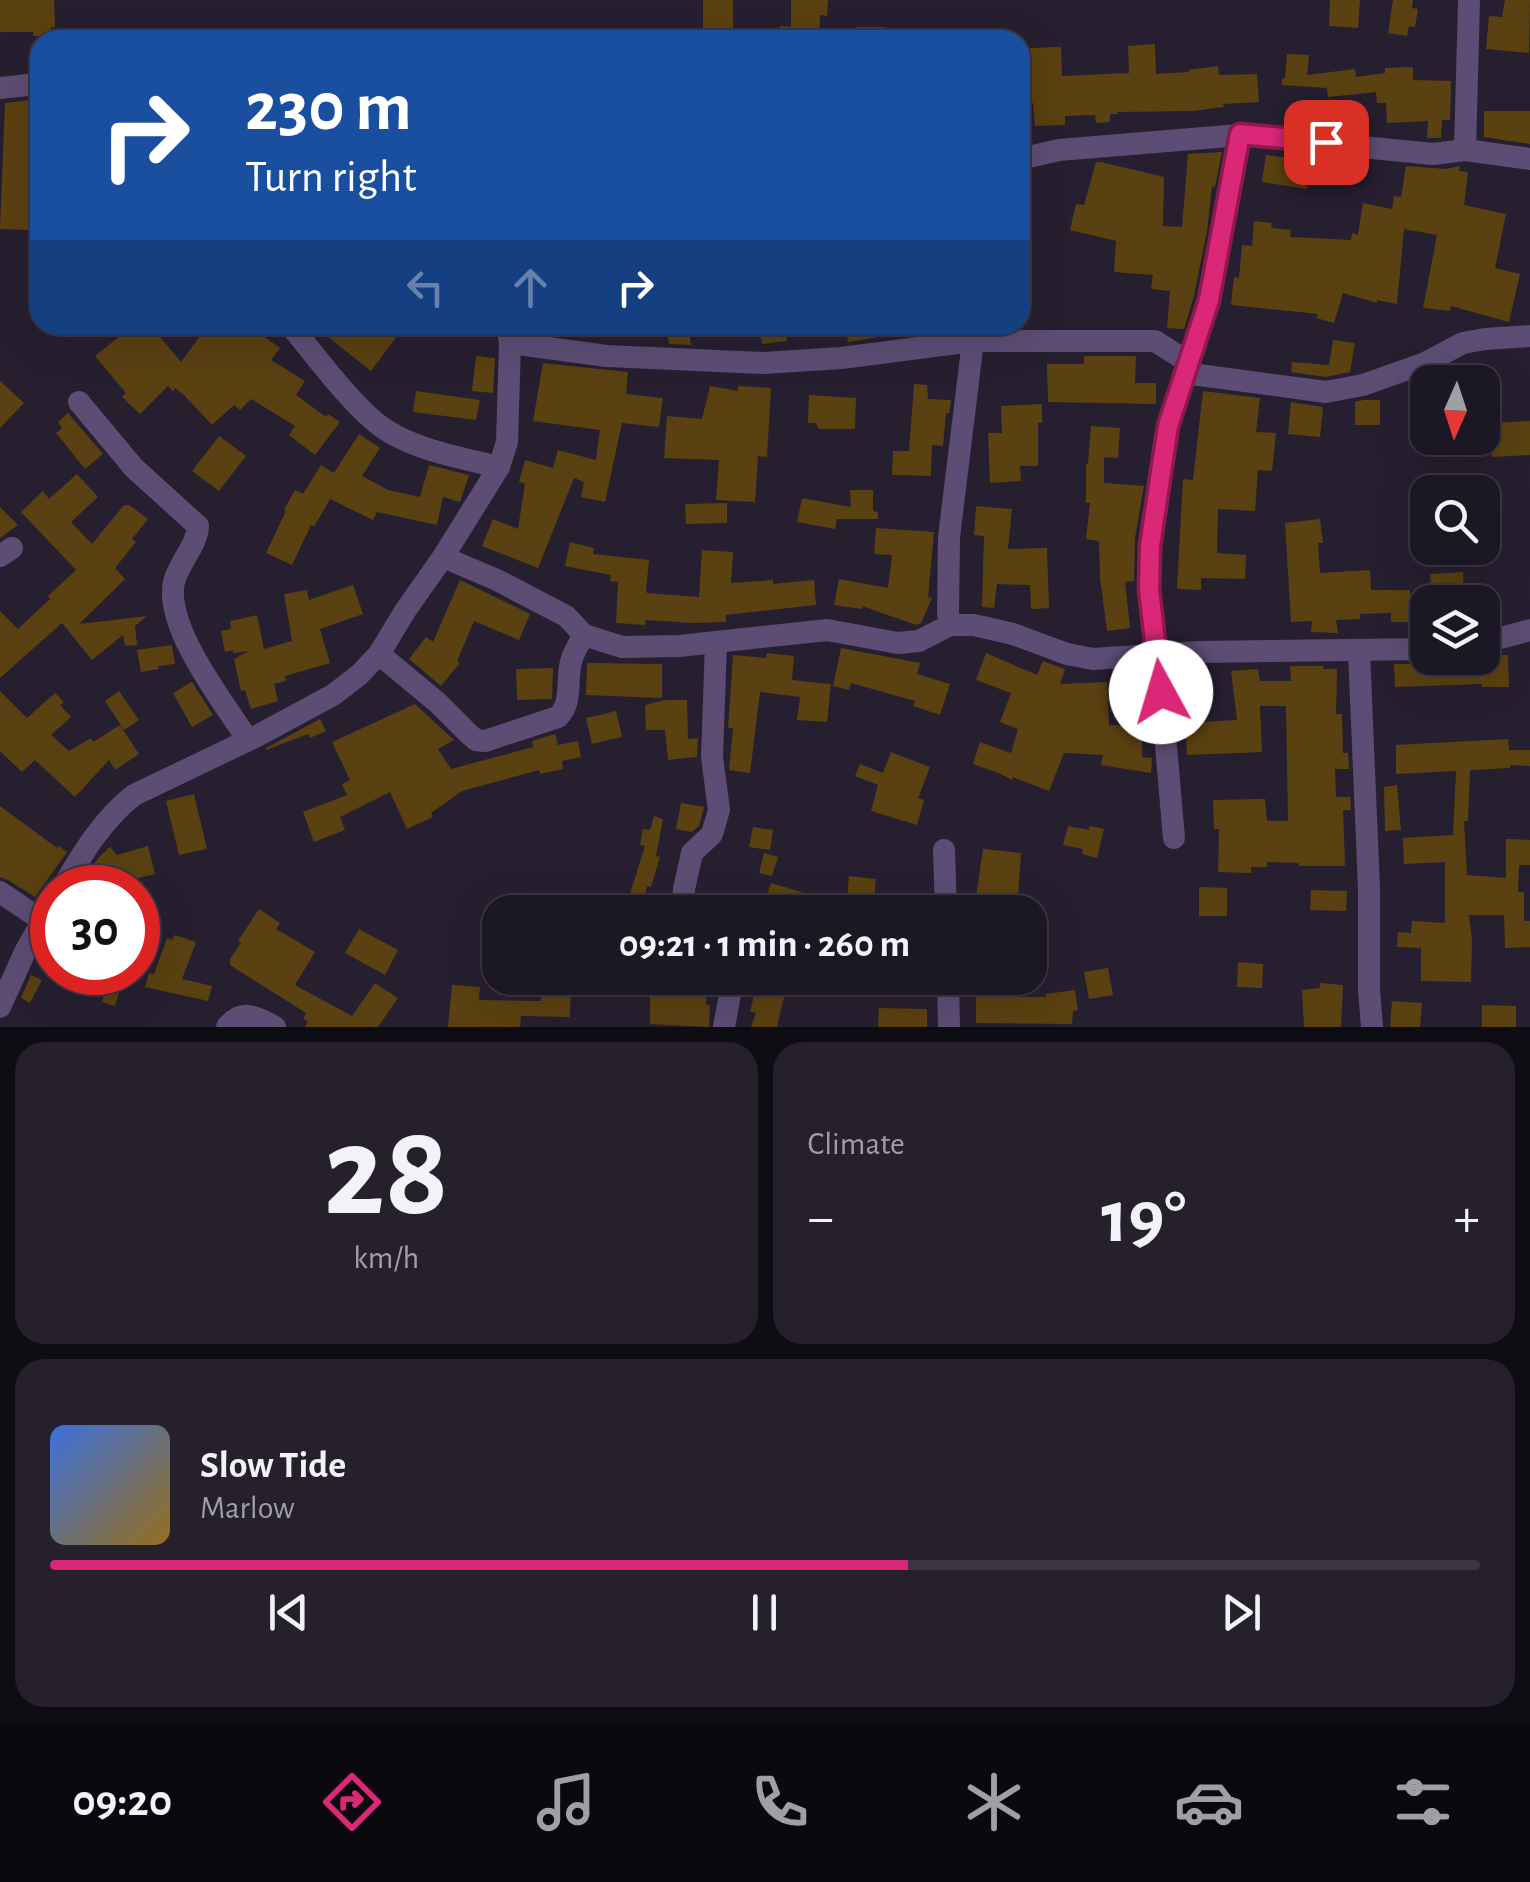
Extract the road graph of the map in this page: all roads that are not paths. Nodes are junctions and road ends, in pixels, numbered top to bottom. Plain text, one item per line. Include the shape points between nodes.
1 (1469, 0) edge
2 (28, 85) dead end
3 (0, 88) edge
4 (1240, 134) junction
5 (1466, 150) junction
6 (1030, 157) edge
7 (1530, 159) edge
8 (299, 335) edge
9 (508, 335) edge
10 (513, 335) edge
11 (1530, 336) edge
12 (973, 341) junction
13 (1186, 368) junction
14 (79, 402) dead end
15 (499, 467) junction
16 (443, 557) junction
17 (950, 626) junction
18 (1530, 630) edge
19 (584, 635) junction
20 (1500, 638) edge
21 (716, 643) junction
22 (1410, 650) edge
23 (1359, 651) junction
24 (379, 654) junction
25 (1158, 655) junction
26 (248, 740) junction
27 (1174, 838) dead end
28 (944, 850) dead end
29 (77, 865) edge
30 (0, 892) edge
31 (683, 895) edge
32 (945, 895) edge
33 (30, 904) edge
34 (30, 943) edge
35 (730, 995) edge
36 (949, 995) edge
37 (0, 1006) edge
38 (227, 1027) edge
39 (275, 1027) edge
40 (724, 1027) edge
41 (950, 1027) edge
42 (1372, 1027) edge

1 - 5 street
2 - 3 street
4 - 5 street via 1433,154
4 - 6 street
4 - 13 street via 1209,300
5 - 7 street
8 - 15 street via 384,429
9 - 15 street via 506,442
10 - 12 street via 625,358 763,363
11 - 13 street via 1463,343 1426,363 1326,392
12 - 13 street via 1154,341
12 - 17 street via 950,536
13 - 25 street via 1168,426 1150,546
14 - 26 street via 134,468 198,526 175,580 173,608 201,668
15 - 16 street
16 - 19 street via 566,616
16 - 24 street
17 - 21 street via 919,641 827,630
17 - 25 street via 1014,634 1094,659
18 - 20 street
19 - 21 street via 622,647
19 - 24 street via 570,660 564,711 485,741
21 - 31 street via 712,758 719,810 712,834 692,853
22 - 23 street
23 - 25 street
23 - 42 street
24 - 26 street via 333,695
25 - 27 street
26 - 29 street via 134,795
28 - 32 street
30 - 33 street
34 - 37 street
35 - 40 street
36 - 41 street
38 - 39 street via 246,1015

